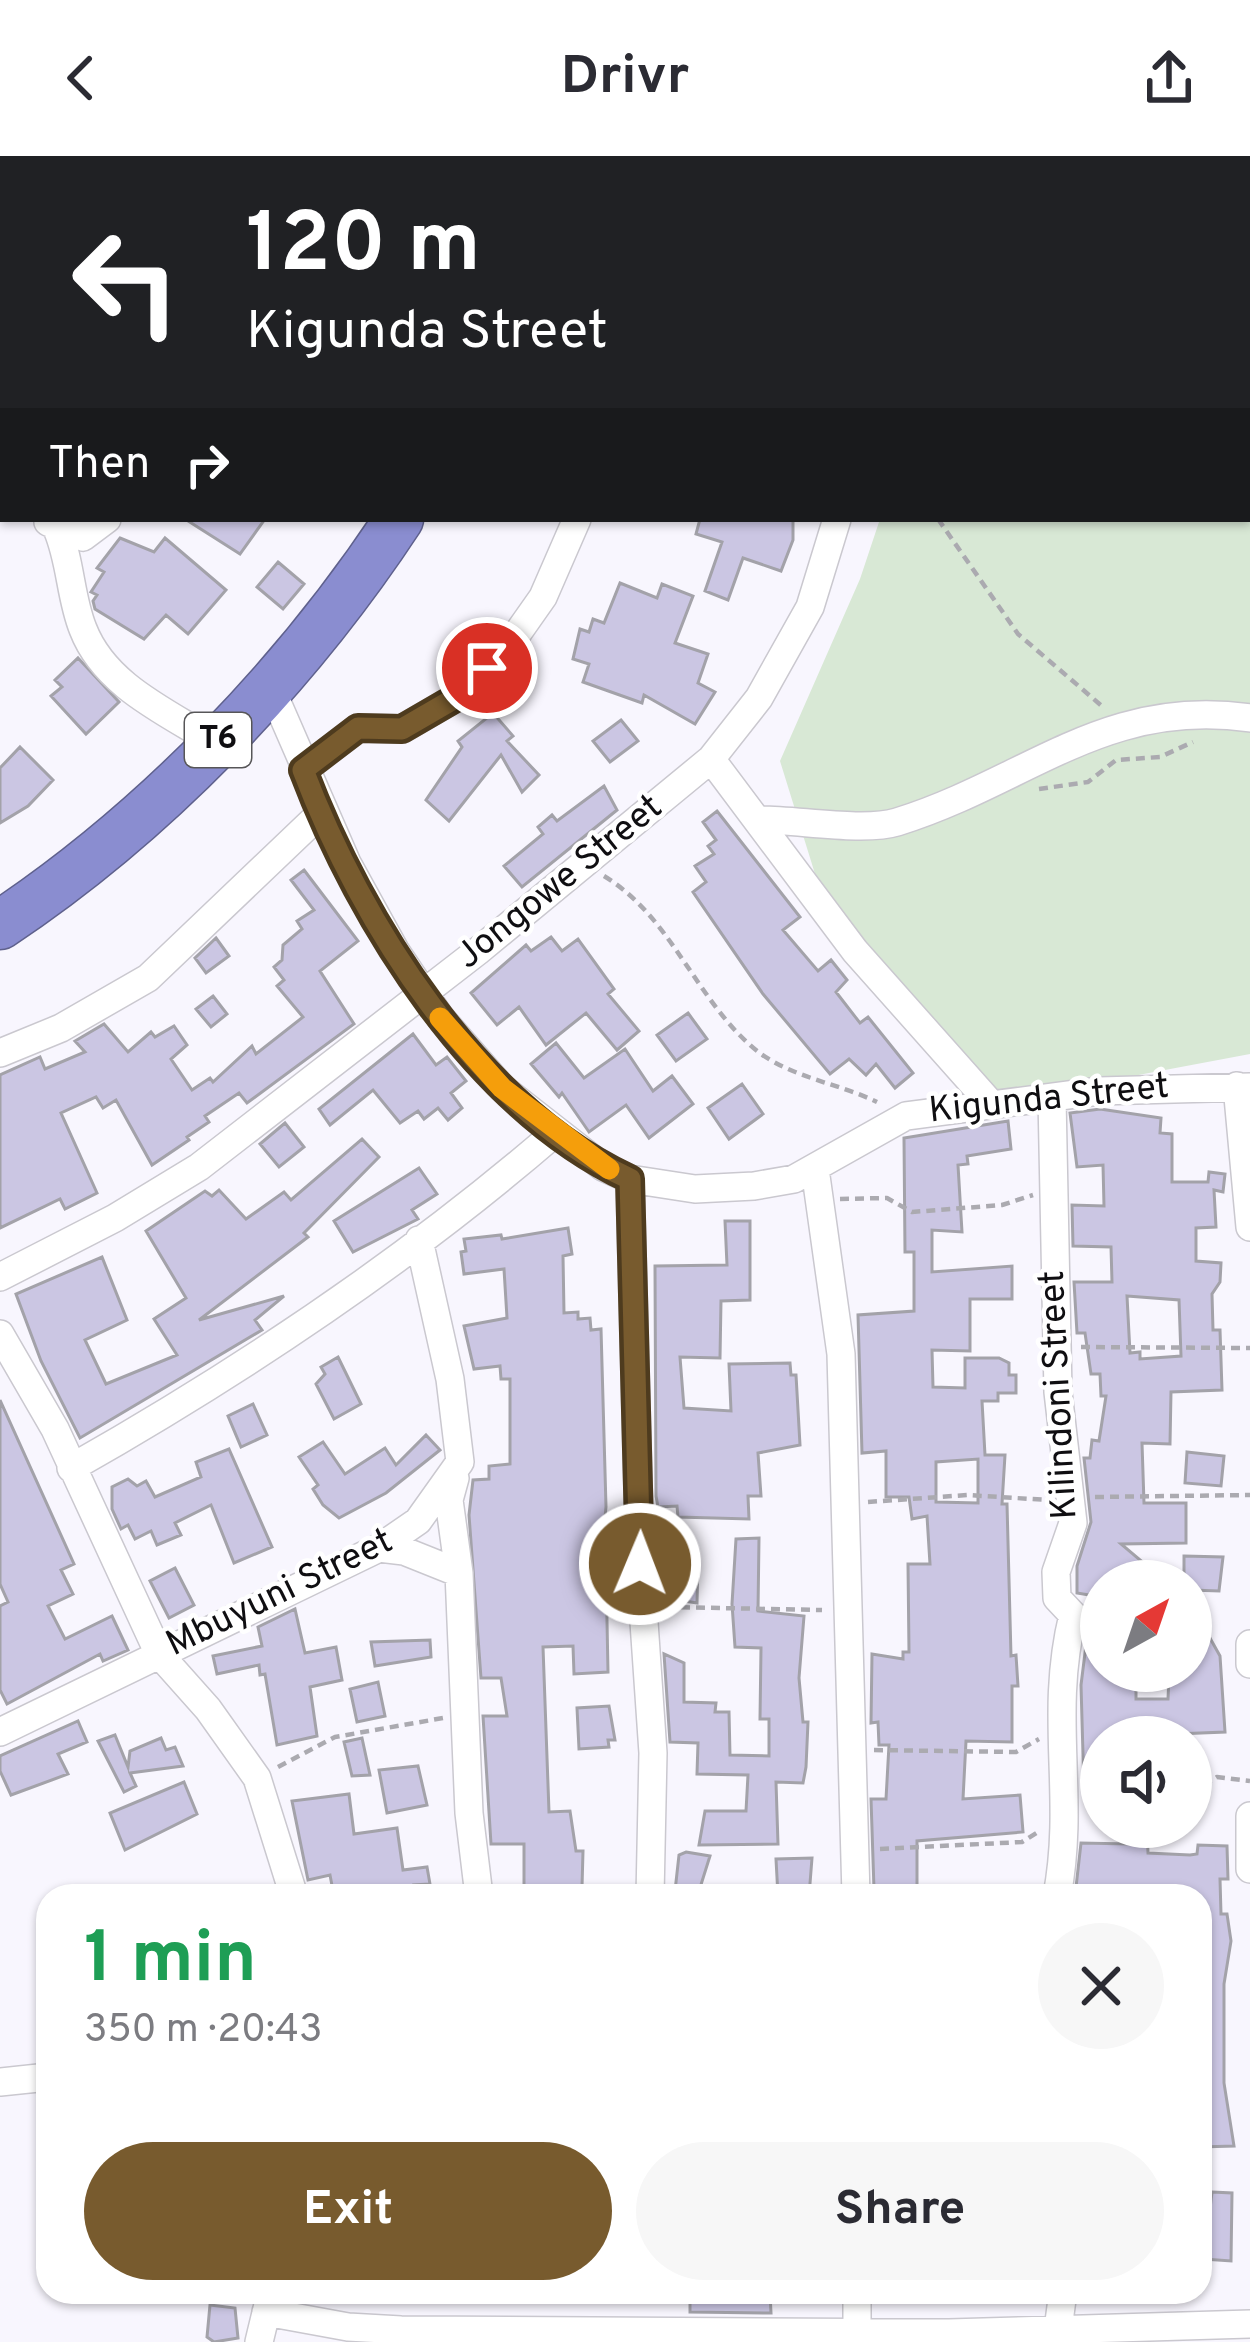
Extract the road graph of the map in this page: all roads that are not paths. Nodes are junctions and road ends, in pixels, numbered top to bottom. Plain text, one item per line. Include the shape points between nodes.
1 (104, 522) edge
2 (397, 522) edge
3 (577, 522) edge
4 (836, 522) edge
5 (51, 524) edge
6 (269, 683) junction
7 (1237, 716) edge
8 (216, 743) junction
9 (711, 759) junction
10 (303, 770) junction
11 (322, 812) junction
12 (760, 820) junction
13 (0, 926) edge
14 (424, 993) junction
15 (0, 1053) edge
16 (1244, 1086) edge
17 (1052, 1098) junction
18 (991, 1104) junction
19 (556, 1132) junction
20 (815, 1169) junction
21 (630, 1179) junction
22 (1250, 1227) edge
23 (418, 1240) junction
24 (0, 1276) edge
25 (0, 1334) edge
26 (460, 1462) junction
27 (71, 1468) junction
28 (379, 1549) junction
29 (458, 1573) junction
30 (1250, 1644) edge
31 (159, 1654) junction
32 (1250, 1664) edge
33 (0, 1732) edge
34 (1250, 1816) edge
35 (1250, 1869) edge
36 (290, 1884) edge
37 (477, 1884) edge
38 (650, 1884) edge
39 (855, 1884) edge
40 (1058, 1884) edge
41 (36, 2078) edge
42 (0, 2081) edge
43 (268, 2304) edge
44 (274, 2304) edge
45 (860, 2304) edge
46 (1061, 2304) edge
47 (1250, 2324) edge
48 (1058, 2329) junction
49 (869, 2334) edge
50 (487, 2336) edge
51 (620, 2336) edge
52 (259, 2342) edge

1 - 5 street via 92,536 69,536
2 - 6 highway, T6
3 - 10 street via 543,597 464,693 402,729 358,728
4 - 9 street, Jongowe Street via 801,623 759,698
5 - 8 street via 82,628 101,661 130,690
6 - 8 highway, T6
6 - 10 street, Kigunda Street
7 - 12 street via 1180,713 1125,723 893,823
8 - 13 highway, T6
9 - 12 street
9 - 14 street, Jongowe Street
10 - 11 street, Kigunda Street
11 - 14 street, Kigunda Street
11 - 15 street via 148,979
12 - 18 street via 855,952
14 - 19 street, Kigunda Street via 502,1088
14 - 24 street, Jongowe Street via 199,1167
16 - 17 street, Kigunda Street
16 - 22 street
17 - 18 street, Kigunda Street
17 - 40 street, Kilindoni Street via 1050,1189 1073,1523 1056,1572 1057,1598 1073,1615 1060,1667 1067,1812
18 - 20 street, Kigunda Street via 906,1116
19 - 21 street, Kigunda Street
19 - 23 street
20 - 21 street, Kigunda Street via 754,1186 695,1190
20 - 39 street via 841,1354
21 - 38 street via 653,1753
23 - 26 street
23 - 27 street via 251,1364
25 - 27 street
26 - 28 street, Mbuyuni Street via 418,1521
26 - 29 street via 449,1500
27 - 31 street
28 - 29 street
28 - 31 street, Mbuyuni Street
29 - 37 street
30 - 32 street
31 - 33 street, Mbuyuni Street
31 - 36 street via 257,1778
34 - 35 street
41 - 42 street
43 - 52 street
44 - 50 street via 347,2327
45 - 49 street
46 - 48 street
47 - 48 street
48 - 49 street
49 - 51 street
50 - 51 street

